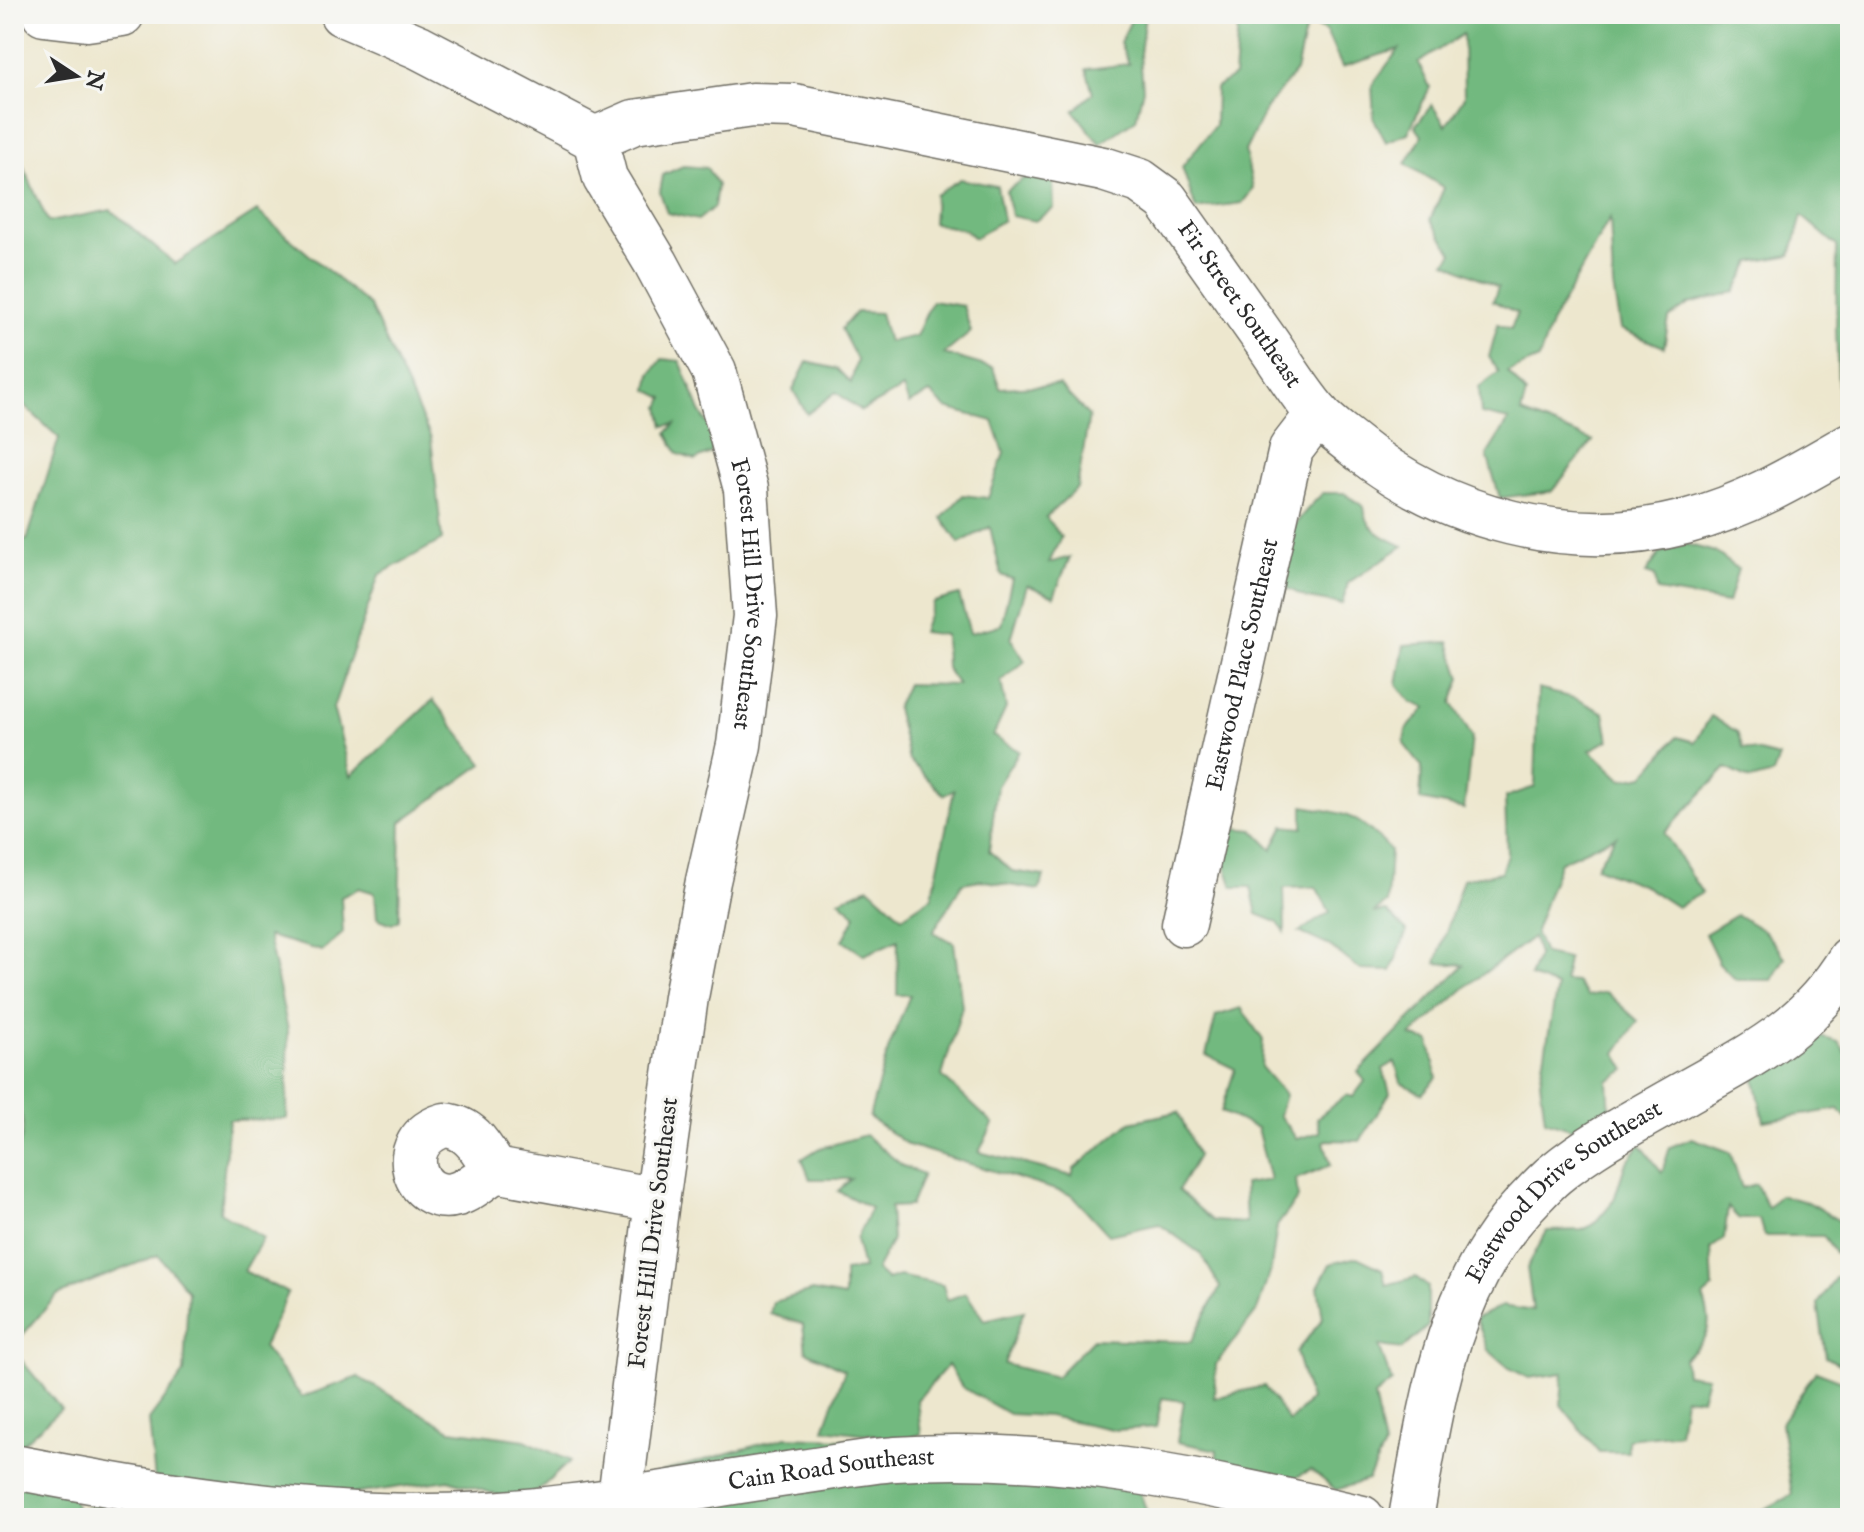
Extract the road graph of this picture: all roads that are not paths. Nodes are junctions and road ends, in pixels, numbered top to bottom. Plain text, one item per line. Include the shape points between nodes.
1 (44, 14) edge
2 (122, 14) edge
3 (342, 14) edge
4 (595, 139) junction
5 (1318, 414) junction
6 (1850, 445) edge
7 (1184, 924) dead end
8 (1850, 959) edge
9 (495, 1170) dead end
10 (657, 1200) junction
11 (14, 1467) edge
12 (620, 1498) junction
13 (1362, 1518) edge
14 (1411, 1518) edge

1 - 2 street via 87,19
3 - 4 street via 419,47
4 - 5 street, Fir Street Southeast via 634,122 752,105 794,106 1088,165 1140,181 1166,200
4 - 10 street, Forest Hill Drive Southeast via 605,178 714,371 746,489 755,616 739,745 688,985
5 - 6 street, Fir Street Southeast via 1373,460 1456,506 1506,522 1592,534 1684,523 1746,503
5 - 7 street, Eastwood Place Southeast via 1291,449
8 - 14 street, Eastwood Drive Southeast via 1804,1018 1763,1049 1608,1135 1553,1175 1508,1223 1474,1275 1450,1331
9 - 10 street
10 - 12 street, Forest Hill Drive Southeast
11 - 12 street, Cain Road Southeast via 305,1511 428,1516
12 - 13 street, Cain Road Southeast via 894,1459 990,1456 1104,1465

